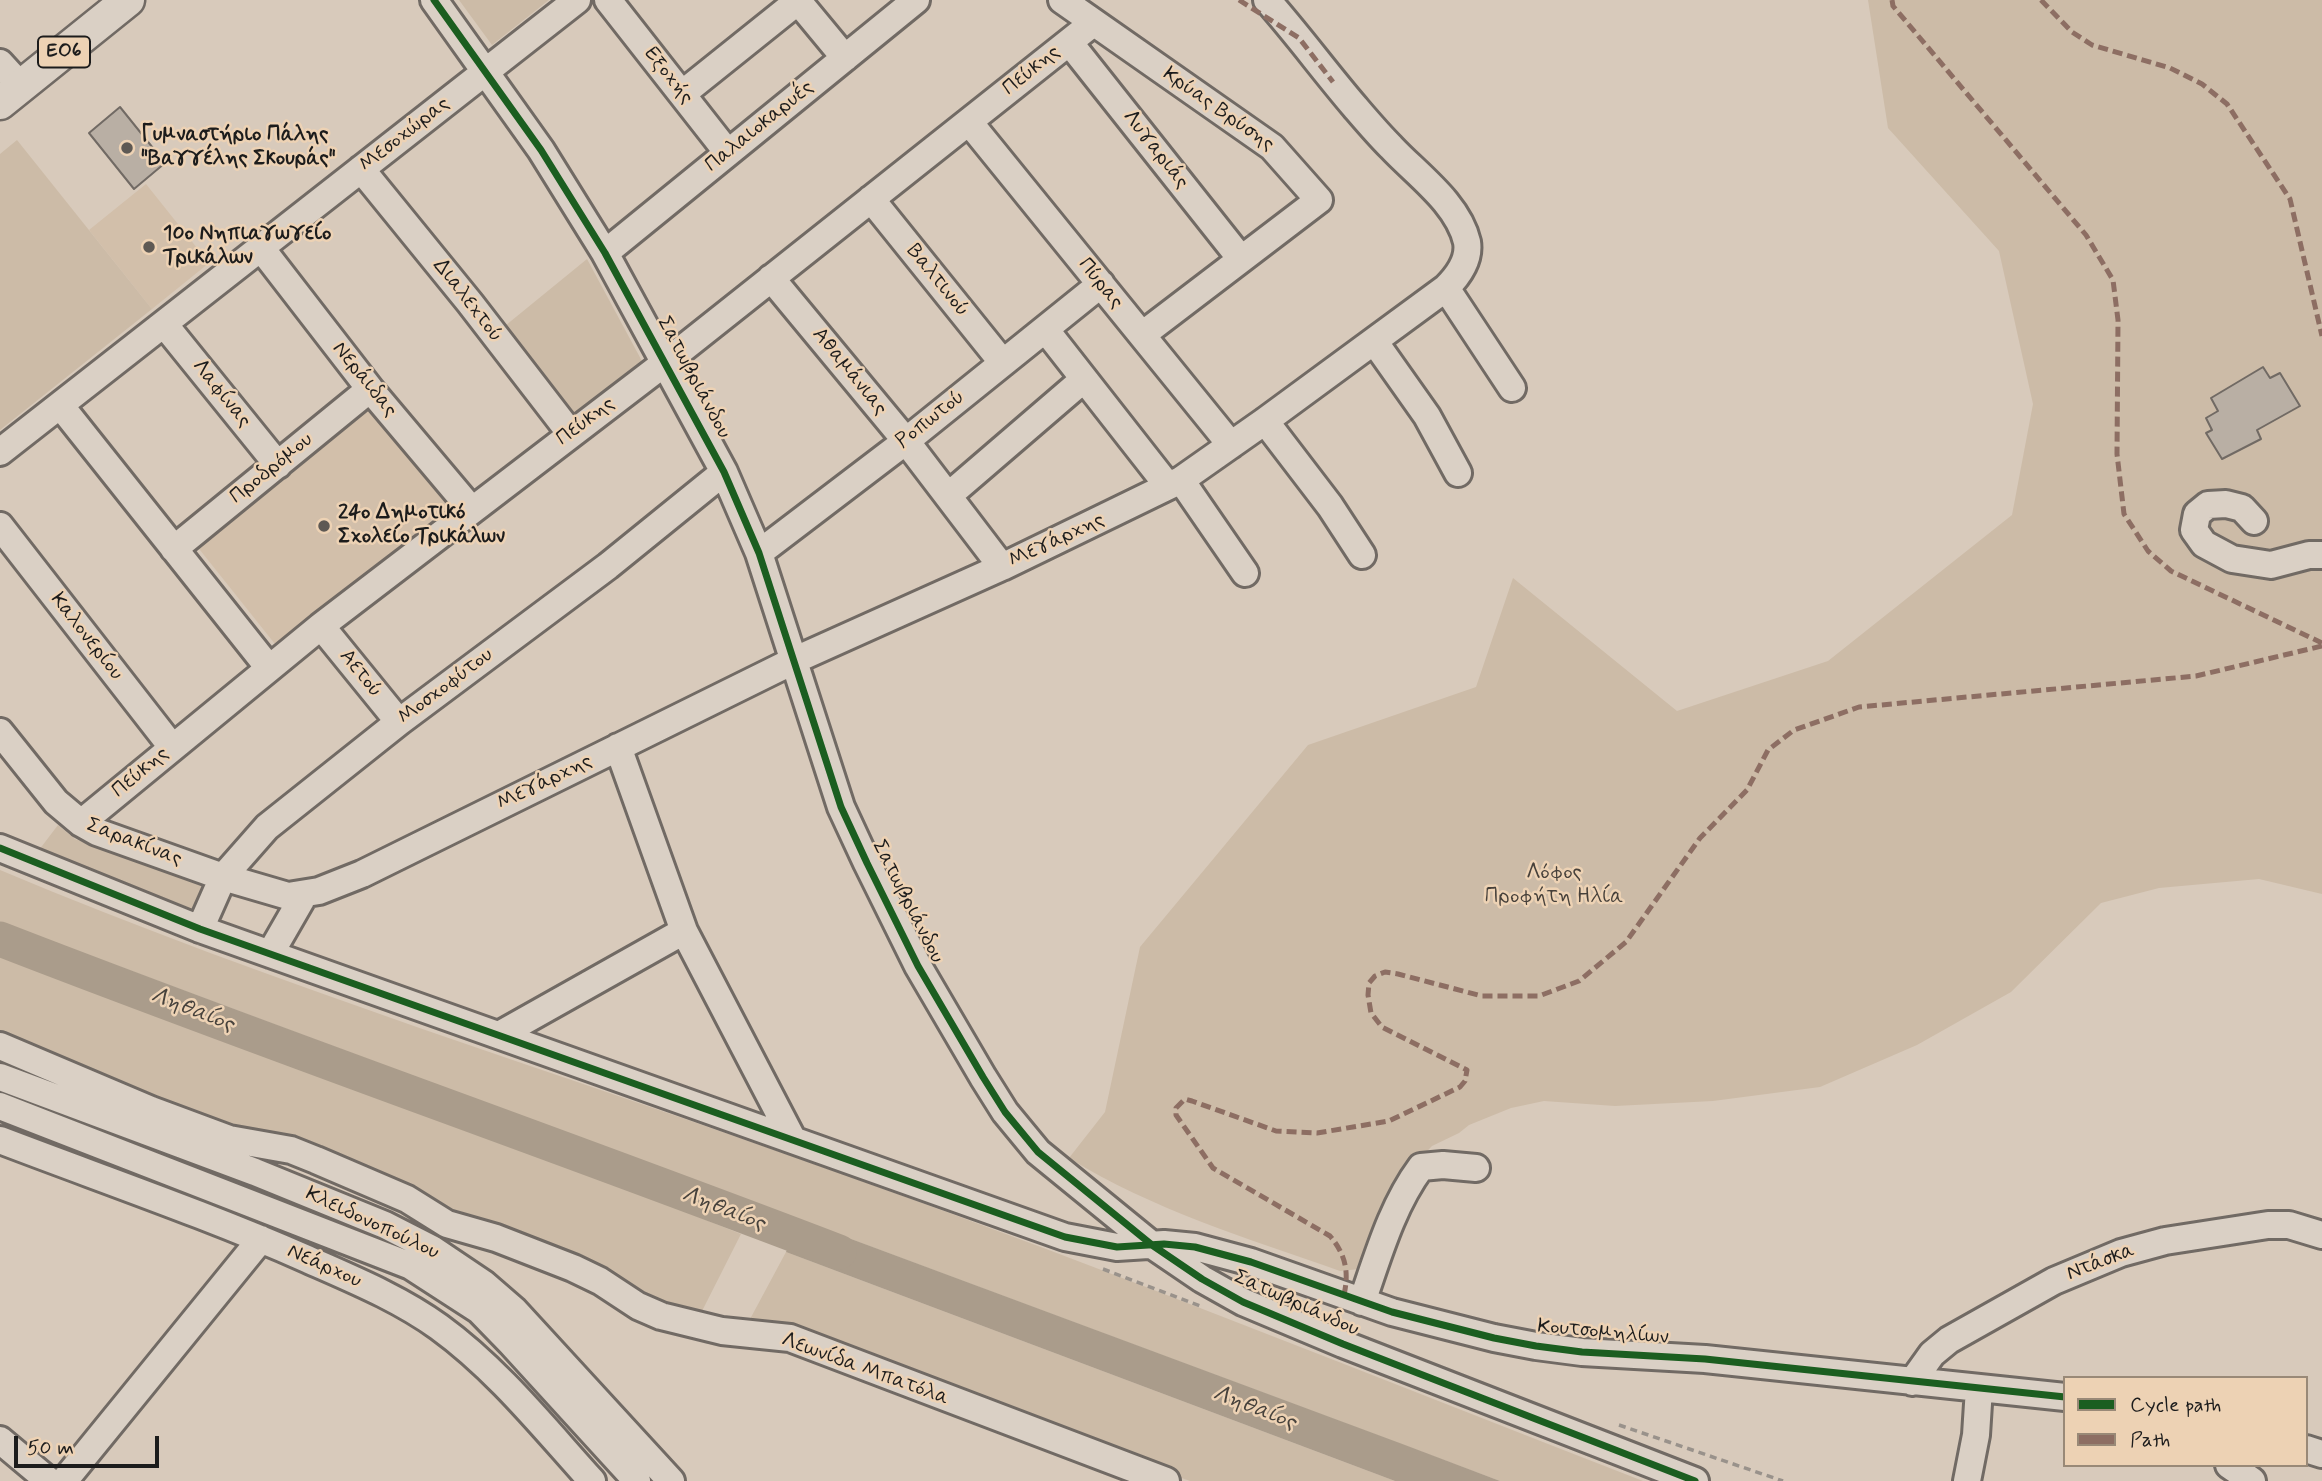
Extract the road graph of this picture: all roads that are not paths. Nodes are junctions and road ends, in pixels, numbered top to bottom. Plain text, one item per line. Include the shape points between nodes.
1 (128, 0) edge
2 (434, 0) edge
3 (578, 0) edge
4 (608, 0) edge
5 (798, 0) edge
6 (916, 0) edge
7 (1062, 0) edge
8 (1267, 0) edge
9 (1093, 23) junction
10 (1069, 42) junction
11 (845, 58) junction
12 (0, 63) edge
13 (486, 72) junction
14 (682, 94) junction
15 (10, 95) edge
16 (969, 122) junction
17 (728, 153) junction
18 (361, 169) junction
19 (872, 199) junction
20 (261, 248) junction
21 (605, 253) junction
22 (1241, 259) junction
23 (772, 278) junction
24 (1101, 284) junction
25 (1446, 288) junction
26 (164, 324) junction
27 (1045, 330) junction
28 (1142, 335) junction
29 (1374, 341) junction
30 (666, 362) junction
31 (1003, 363) junction
32 (1084, 379) junction
33 (1512, 388) dead end
34 (370, 389) junction
35 (60, 405) junction
36 (1265, 421) junction
37 (571, 434) junction
38 (906, 441) junction
39 (1231, 445) junction
40 (0, 452) edge
41 (278, 465) junction
42 (724, 472) junction
43 (1458, 473) dead end
44 (1174, 483) junction
45 (948, 496) junction
46 (471, 509) junction
47 (2254, 521) dead end
48 (0, 526) edge
49 (174, 549) junction
50 (759, 553) junction
51 (1362, 555) dead end
52 (2322, 555) edge
53 (1002, 567) junction
54 (1245, 573) dead end
55 (321, 626) junction
56 (795, 660) junction
57 (268, 668) junction
58 (399, 722) junction
59 (0, 732) edge
60 (172, 747) junction
61 (618, 747) junction
62 (81, 823) junction
63 (0, 848) edge
64 (223, 877) junction
65 (304, 895) junction
66 (200, 929) junction
67 (684, 931) junction
68 (270, 954) junction
69 (499, 1035) junction
70 (0, 1046) edge
71 (0, 1077) edge
72 (0, 1106) edge
73 (0, 1140) edge
74 (793, 1140) junction
75 (229, 1151) junction
76 (1476, 1168) dead end
77 (2322, 1235) edge
78 (261, 1239) junction
79 (1152, 1245) junction
80 (411, 1266) junction
81 (393, 1299) junction
82 (1362, 1302) junction
83 (1912, 1382) junction
84 (1979, 1388) junction
85 (2063, 1398) edge
86 (0, 1440) edge
87 (2232, 1467) edge
88 (49, 1481) edge
89 (64, 1481) edge
90 (592, 1481) edge
91 (637, 1481) edge
92 (671, 1481) edge
93 (1166, 1481) edge
94 (1695, 1481) edge
95 (1968, 1481) edge
96 (2252, 1481) edge

1 - 15 main road, ΕΟ6
2 - 13 street, Σατωβριάνδου
3 - 13 street, Μεσοχώρας
4 - 14 street, Εξοχής
5 - 11 street
5 - 14 street
6 - 11 street, Παλαιοκαρυές
7 - 9 street, Κρύας Βρύσης
8 - 25 street, Μεγάρχης via 1354,106 1454,215 1468,244 1464,265
9 - 10 street, Πεύκης
9 - 22 street, Κρύας Βρύσης via 1272,147 1319,200
10 - 16 street, Πεύκης
10 - 22 street, Λυγαριάς
11 - 17 street, Παλαιοκαρυές
12 - 15 street
13 - 18 street, Μεσοχώρας
13 - 21 street, Σατωβριάνδου
14 - 17 street, Εξοχής
16 - 19 street, Πεύκης
16 - 24 street, Πύρας
17 - 21 street, Παλαιοκαρυές
18 - 20 street, Μεσοχώρας
18 - 37 street, Διαλεχτού
19 - 23 street, Πεύκης
19 - 31 street, Βαλτινού
20 - 26 street, Μεσοχώρας
20 - 34 street, Νεράιδας
21 - 30 street, Σατωβριάνδου
22 - 28 street, Κρύας Βρύσης
23 - 30 street, Πεύκης
23 - 38 street, Αθαμάνιας
24 - 27 street, Ροπωτού
24 - 28 street, Πύρας
25 - 29 street, Μεγάρχης
25 - 33 street
26 - 35 street, Μεσοχώρας
26 - 41 street, Λαφίνας
27 - 31 street, Ροπωτού
27 - 32 street
28 - 39 street, Πύρας
29 - 36 street, Μεγάρχης
29 - 43 street via 1426,416
30 - 37 street, Πεύκης
30 - 42 street, Σατωβριάνδου
31 - 38 street, Ροπωτού
32 - 44 street
32 - 45 street
34 - 41 street, Προδρόμου
34 - 46 street, Νεράιδας
35 - 40 street, Μεσοχώρας
35 - 49 street
36 - 39 street, Μεγάρχης
36 - 51 street via 1331,506
37 - 46 street, Πεύκης
38 - 45 street, Αθαμάνιας
38 - 50 street, Ροπωτού
39 - 44 street, Μεγάρχης
41 - 49 street, Προδρόμου
42 - 50 street, Σατωβριάνδου
42 - 58 street, Μοσχοφύτου via 608,566
44 - 53 street, Μεγάρχης
44 - 54 street
45 - 53 street, Αθαμάνιας
46 - 55 street, Πεύκης
47 - 52 street via 2242,508 2208,505 2197,514 2194,530 2204,544 2232,559 2271,565
48 - 60 street, Καλονερίου
49 - 57 street
50 - 56 street, Σατωβριάνδου
53 - 56 street, Μεγάρχης
55 - 57 street, Πεύκης
55 - 58 street, Αετού
56 - 61 street, Μεγάρχης
56 - 79 street, Σατωβριάνδου via 846,818 918,966 983,1077 1038,1152
57 - 60 street, Πεύκης
58 - 64 street, Μοσχοφύτου via 267,827
59 - 62 street, Σαρακίνας via 56,802
60 - 62 street, Πεύκης
61 - 65 street, Μεγάρχης via 362,874
61 - 67 street
62 - 64 street, Σαρακίνας
63 - 66 street, Κουτσομηλίων
64 - 65 street, Μεγάρχης via 278,895
64 - 66 street, Μοσχοφύτου
65 - 68 street
66 - 68 street, Κουτσομηλίων
67 - 69 street
67 - 74 street
68 - 69 street, Κουτσομηλίων
69 - 74 street, Κουτσομηλίων
70 - 75 street via 151,1110
71 - 75 street, Κλειδονοπούλου
72 - 80 street, Κλειδονοπούλου
73 - 78 street, Νεάρχου
74 - 79 street, Κουτσομηλίων via 1065,1237 1103,1246
75 - 92 street, Κλειδονοπούλου via 385,1225 468,1273 532,1328
75 - 93 street, Λεωνίδα Μπατόλα via 291,1150 407,1199 447,1224 573,1268 661,1316 722,1331 790,1338
76 - 82 street via 1421,1167 1395,1214
77 - 83 street, Ντάσκα via 2289,1225 2268,1225 2165,1241 2121,1253 2054,1281 1949,1340 1932,1354
78 - 81 street, Νεάρχου
78 - 89 street
79 - 82 street, Κουτσομηλίων via 1218,1252
79 - 94 street, Σατωβριάνδου via 1224,1292 1272,1315
80 - 81 street
80 - 91 street, Κλειδονοπούλου via 479,1310
81 - 90 street, Νεάρχου via 457,1342 523,1404
82 - 83 street, Κουτσομηλίων via 1536,1346
83 - 84 street, Κουτσομηλίων
84 - 85 street, Κουτσομηλίων
84 - 95 street
86 - 88 street
87 - 96 street

